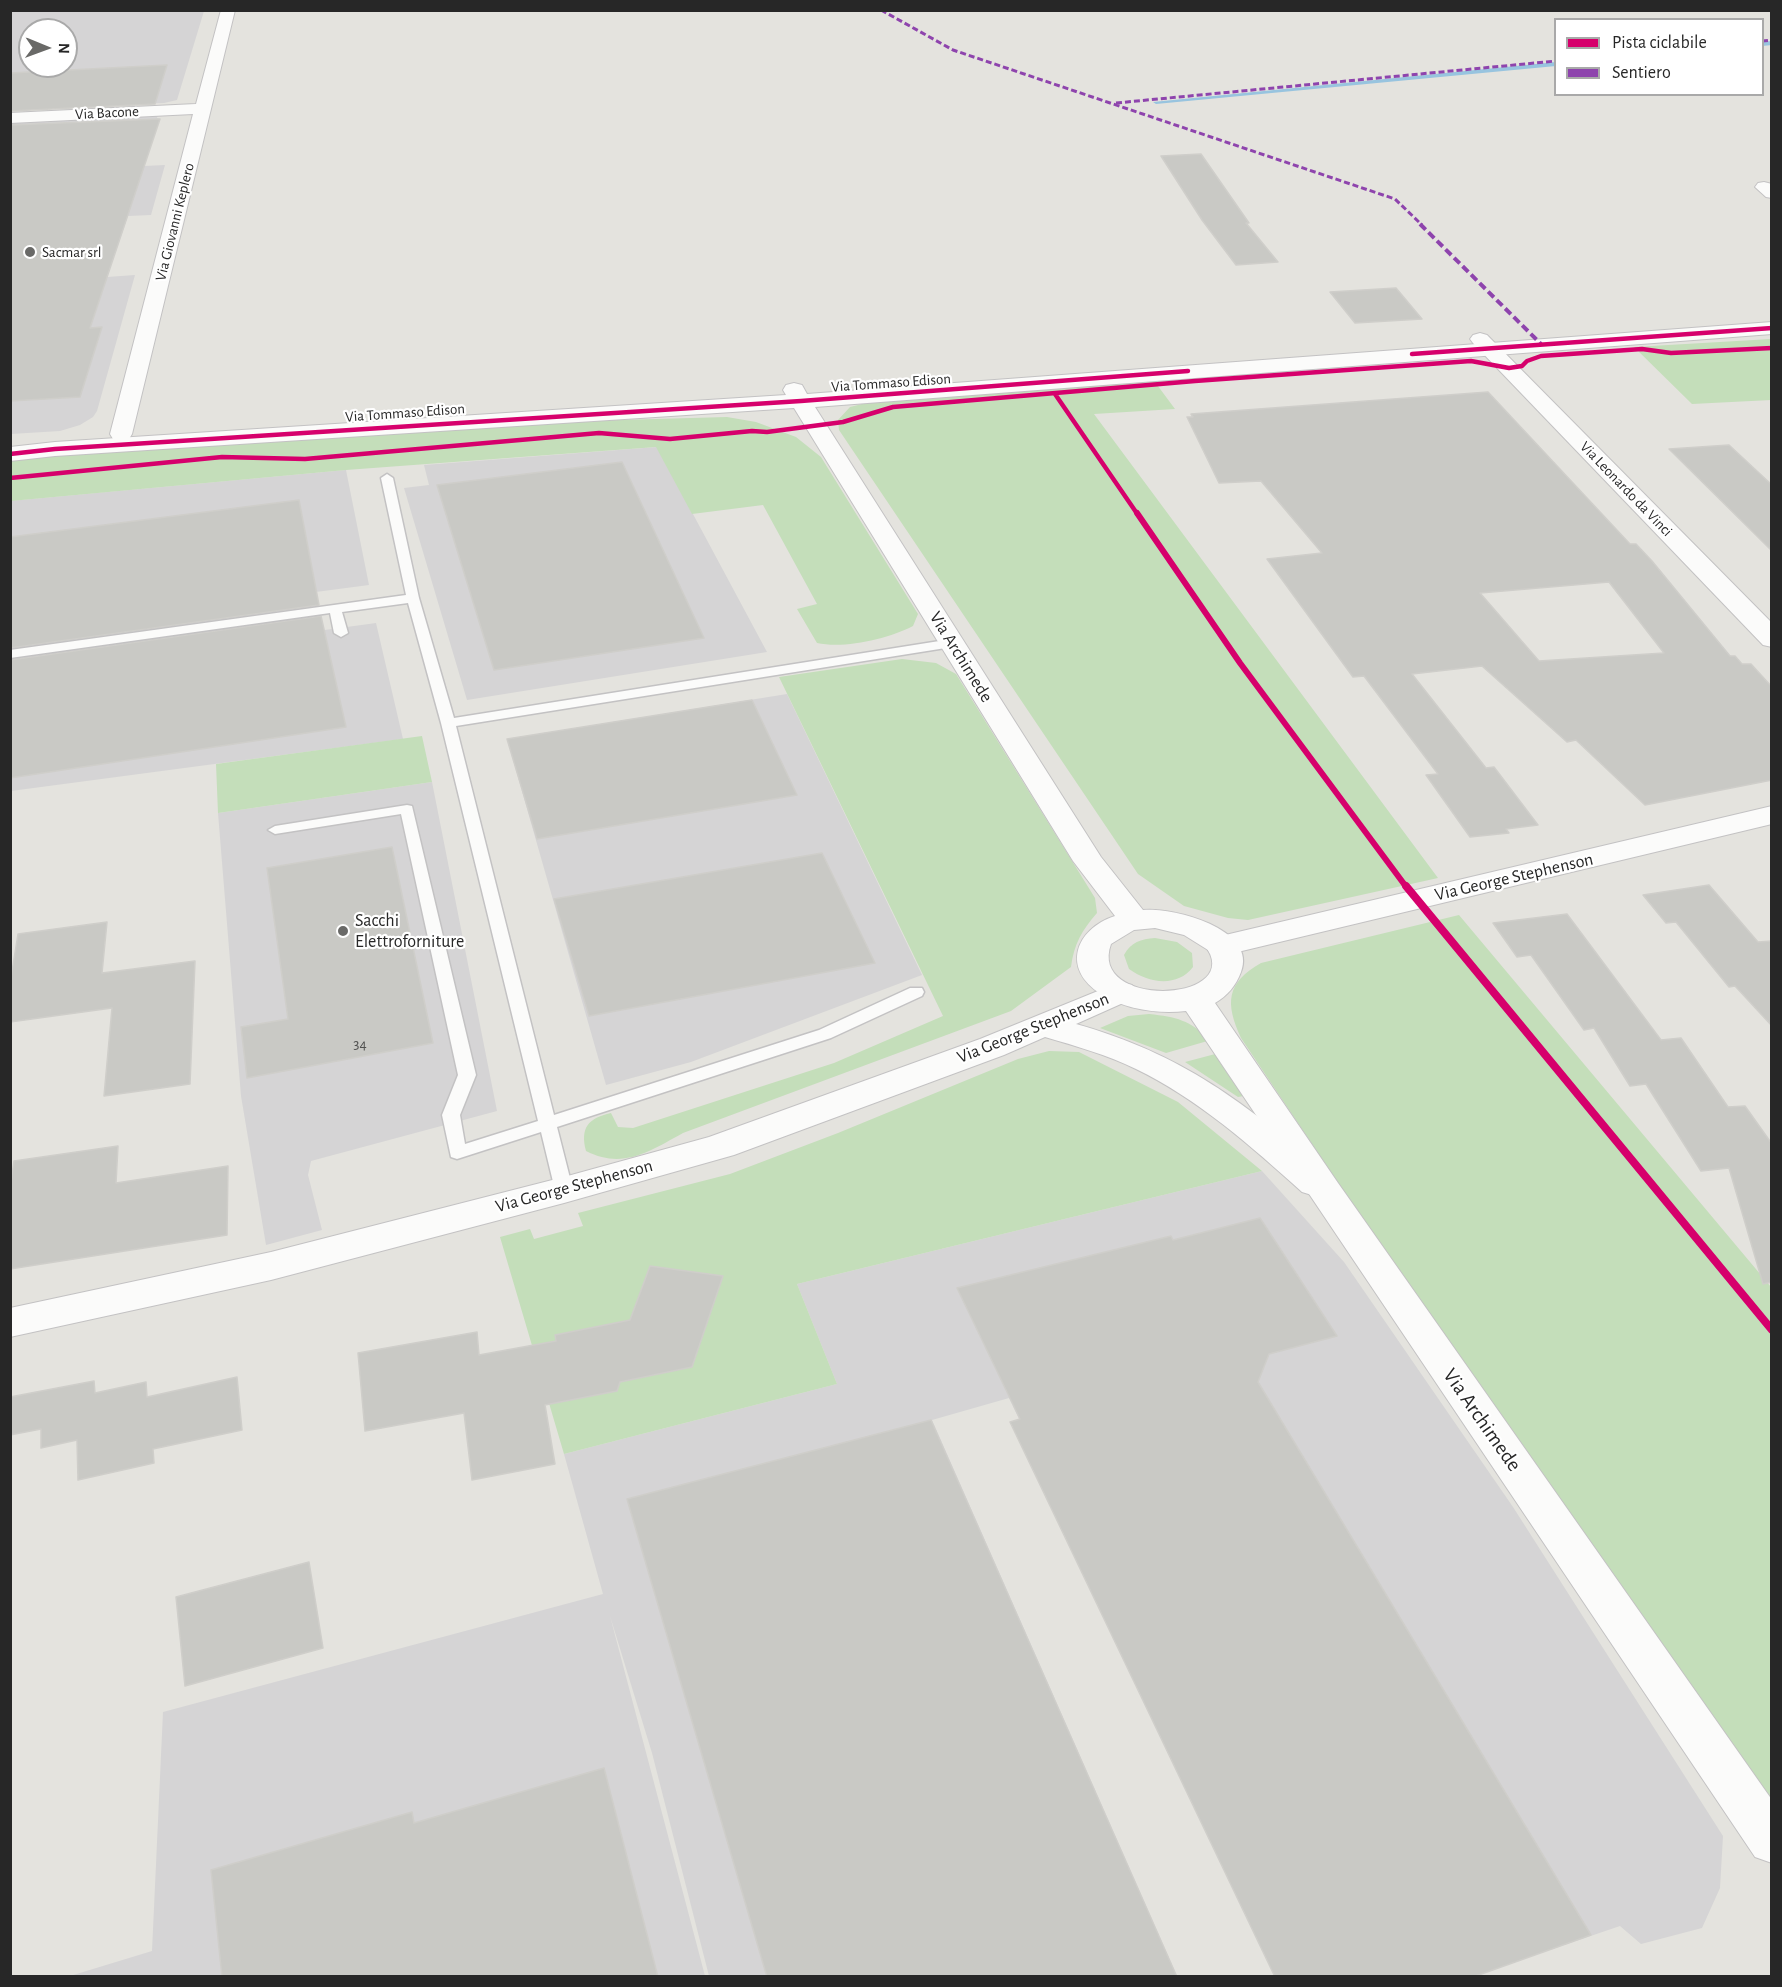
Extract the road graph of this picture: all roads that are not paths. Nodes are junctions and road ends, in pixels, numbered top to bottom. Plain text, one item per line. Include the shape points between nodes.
1 (228, 10) edge
2 (203, 109) junction
3 (10, 118) edge
4 (1772, 318) edge
5 (1772, 328) edge
6 (1485, 344) junction
7 (798, 395) junction
8 (121, 434) junction
9 (10, 442) edge
10 (10, 454) edge
11 (387, 478) dead end
12 (413, 598) junction
13 (335, 609) junction
14 (341, 633) dead end
15 (1772, 639) edge
16 (952, 643) junction
17 (10, 654) edge
18 (448, 723) junction
19 (1772, 815) edge
20 (275, 830) dead end
21 (1135, 920) junction
22 (1221, 946) junction
23 (916, 992) dead end
24 (1120, 992) junction
25 (1194, 999) junction
26 (1042, 1025) junction
27 (548, 1125) junction
28 (564, 1190) junction
29 (1325, 1192) junction
30 (10, 1323) edge
31 (1772, 1841) edge

1 - 2 street, Via Giovanni Keplero
2 - 3 street, Via Bacone
2 - 8 street, Via Giovanni Keplero
4 - 6 street, Via Tommaso Edison
5 - 6 street, Via Tommaso Edison
6 - 7 street, Via Tommaso Edison
6 - 15 street, Via Leonardo da Vinci
7 - 8 street, Via Tommaso Edison
7 - 10 street, Via Tommaso Edison
7 - 16 street, Via Archimede
8 - 9 street, Via Tommaso Edison
11 - 12 lane
12 - 13 lane
12 - 18 lane
13 - 14 lane
13 - 17 lane
16 - 18 lane
16 - 21 street, Via Archimede via 1088,861
18 - 27 lane
19 - 22 street, Via George Stephenson
20 - 27 lane via 407,809 466,1075 451,1115 457,1154
21 - 22 street via 1175,920 1210,935
21 - 24 street via 1103,933 1094,944 1091,957 1104,982
22 - 25 street via 1227,970 1221,982
23 - 27 lane via 825,1034
24 - 25 street via 1156,1002
24 - 26 street, Via George Stephenson
25 - 29 street, Via Archimede
26 - 28 street, Via George Stephenson via 721,1146
26 - 29 street via 1122,1050 1196,1087 1255,1130
27 - 28 lane
28 - 30 street, Via George Stephenson via 271,1266
29 - 31 street, Via Archimede

